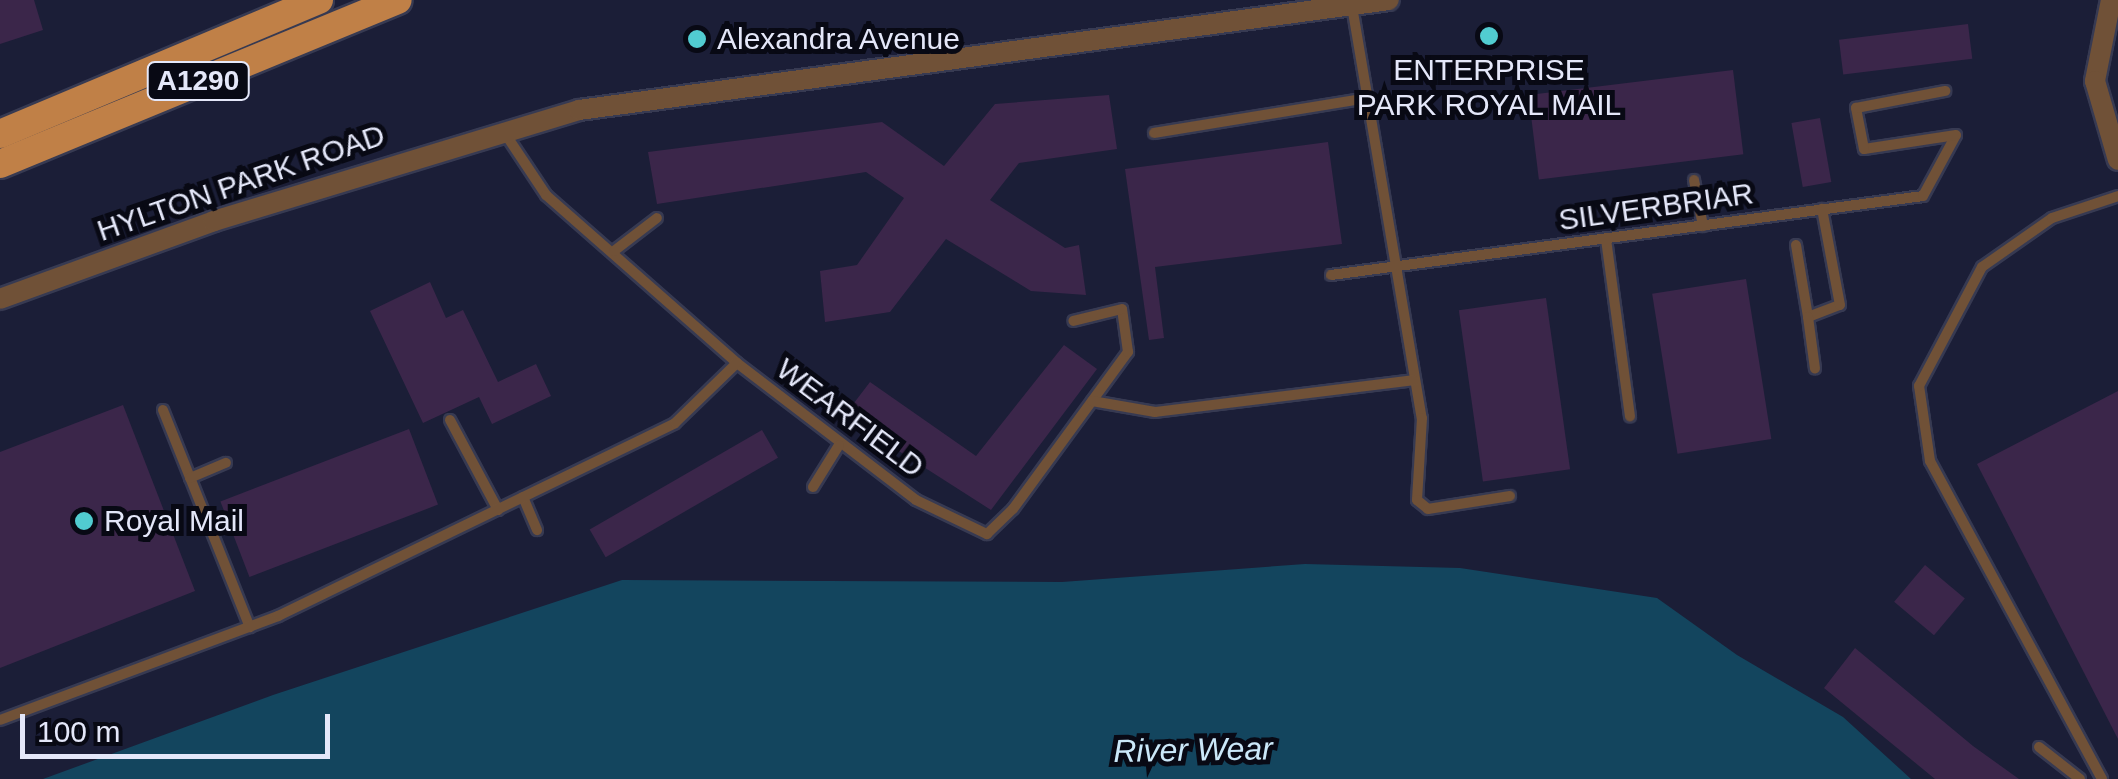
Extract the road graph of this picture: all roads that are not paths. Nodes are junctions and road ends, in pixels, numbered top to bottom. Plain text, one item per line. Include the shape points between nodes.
1 (319, 0) edge
2 (397, 0) edge
3 (1389, 0) edge
4 (2111, 0) edge
5 (1352, 5) junction
6 (1945, 91) dead end
7 (1368, 98) junction
8 (503, 131) junction
9 (1154, 132) dead end
10 (0, 134) edge
11 (2118, 160) edge
12 (0, 164) edge
13 (1694, 180) dead end
14 (2118, 196) edge
15 (1822, 209) junction
16 (657, 218) dead end
17 (1703, 226) junction
18 (1606, 239) junction
19 (1796, 245) dead end
20 (614, 251) junction
21 (1396, 267) junction
22 (1332, 275) dead end
23 (0, 299) edge
24 (1808, 317) junction
25 (1073, 321) dead end
26 (737, 363) junction
27 (1815, 369) dead end
28 (1414, 380) junction
29 (1092, 401) junction
30 (163, 410) dead end
31 (1630, 416) dead end
32 (450, 420) dead end
33 (840, 445) junction
34 (226, 464) dead end
35 (190, 478) junction
36 (813, 487) dead end
37 (1510, 496) dead end
38 (523, 497) junction
39 (498, 510) junction
40 (537, 530) dead end
41 (250, 626) junction
42 (0, 720) edge
43 (2039, 748) dead end
44 (2080, 779) edge
45 (2102, 779) edge

1 - 10 main road, A1290
2 - 12 main road, A1290
3 - 5 street
4 - 11 street via 2096,81
5 - 7 lane
5 - 8 street via 656,96
6 - 15 lane, SILVERBRIAR via 1856,108 1864,149 1956,135 1922,196
7 - 9 lane
7 - 21 lane
8 - 20 lane, WEARFIELD via 546,195
8 - 23 street, HYLTON PARK ROAD via 214,221
13 - 17 lane
14 - 45 lane via 2052,218 1982,267 1919,386 1930,461
15 - 17 lane, SILVERBRIAR
15 - 24 lane via 1840,305
16 - 20 lane
17 - 18 lane, SILVERBRIAR
18 - 21 lane, SILVERBRIAR
18 - 31 lane
19 - 24 lane
20 - 26 lane, WEARFIELD
21 - 22 lane, SILVERBRIAR
21 - 28 lane
24 - 27 lane
25 - 29 lane, WEARFIELD via 1122,308 1128,352
26 - 33 lane, WEARFIELD
26 - 38 lane via 676,424
28 - 29 lane via 1156,412
28 - 37 lane via 1422,418 1417,500 1428,509
29 - 33 lane, WEARFIELD via 987,534 916,500
30 - 35 lane
32 - 39 lane
33 - 36 lane
34 - 35 lane
35 - 41 lane
38 - 39 lane
38 - 40 lane
39 - 41 lane
41 - 42 lane
43 - 44 lane

